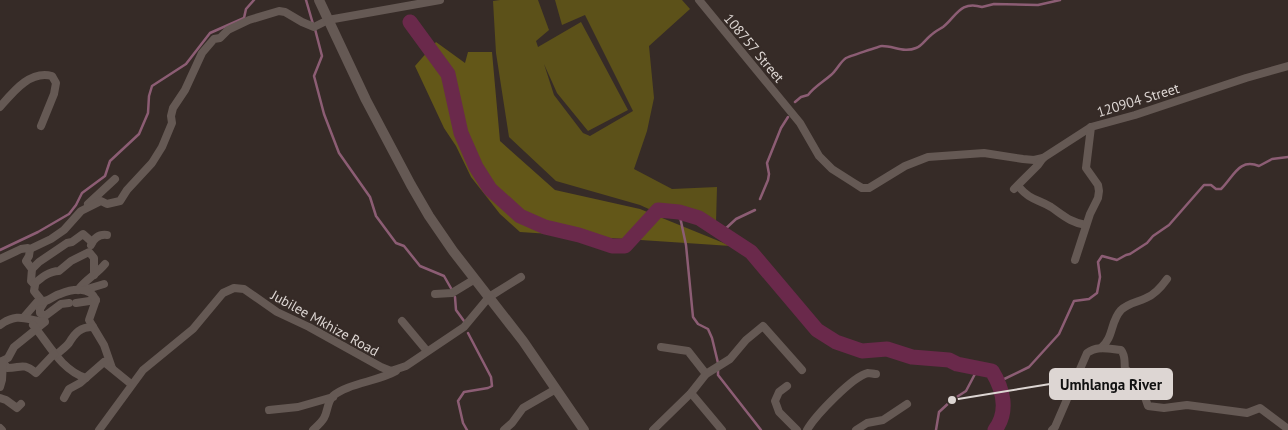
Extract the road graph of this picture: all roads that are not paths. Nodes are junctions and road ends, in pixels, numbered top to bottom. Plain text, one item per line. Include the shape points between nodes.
1 (319, 0) edge
2 (440, 0) edge
3 (698, 0) edge
4 (327, 17) junction
5 (1288, 66) edge
6 (0, 107) edge
7 (41, 126) dead end
8 (1090, 126) junction
9 (1043, 158) junction
10 (115, 178) dead end
11 (81, 210) junction
12 (1086, 225) junction
13 (107, 235) dead end
14 (92, 242) junction
15 (30, 250) junction
16 (89, 252) junction
17 (0, 260) edge
18 (1075, 260) dead end
19 (105, 264) dead end
20 (32, 269) junction
21 (94, 275) junction
22 (521, 278) dead end
23 (475, 279) junction
24 (1167, 279) dead end
25 (34, 284) junction
26 (104, 284) dead end
27 (81, 290) junction
28 (435, 294) dead end
29 (489, 297) junction
30 (96, 300) junction
31 (43, 301) junction
32 (12, 318) junction
33 (26, 318) junction
34 (45, 319) junction
35 (402, 321) dead end
36 (0, 324) edge
37 (93, 327) junction
38 (36, 329) junction
39 (0, 330) edge
40 (662, 347) dead end
41 (1101, 348) junction
42 (427, 351) junction
43 (55, 354) junction
44 (2, 360) edge
45 (112, 368) junction
46 (400, 369) junction
47 (802, 370) dead end
48 (706, 374) junction
49 (876, 374) dead end
50 (86, 378) junction
51 (131, 384) junction
52 (787, 386) dead end
53 (0, 387) edge
54 (556, 388) junction
55 (691, 393) junction
56 (333, 397) junction
57 (64, 398) dead end
58 (0, 399) edge
59 (21, 404) dead end
60 (907, 404) dead end
61 (269, 410) dead end
62 (658, 428) edge
63 (1288, 429) edge
64 (99, 430) edge
65 (314, 430) edge
66 (504, 430) edge
67 (584, 430) edge
68 (722, 430) edge
69 (797, 430) edge
70 (807, 430) edge
71 (856, 430) edge
72 (1052, 430) edge

1 - 4 street
2 - 4 street
3 - 9 street, 108757 Street via 800,122 819,156 862,188 869,188 904,166 928,157 984,153 1022,160
4 - 11 street via 314,27 279,11 249,20 214,39 202,53 173,108 170,130 152,163 120,201 107,204 101,201
4 - 23 street via 411,185 429,216
5 - 8 street, 120904 Street via 1135,115
6 - 7 street via 30,77 52,76 56,83 54,94
8 - 9 street, 120904 Street
8 - 12 street via 1086,168 1099,191
9 - 12 street, 120904 Street via 1016,188 1069,220
10 - 11 street
11 - 15 street via 64,230
12 - 18 street
13 - 14 street
14 - 16 street
14 - 20 street via 83,234
15 - 17 street via 21,250
15 - 20 street via 26,261
16 - 21 street via 94,258
16 - 25 street
19 - 21 street
20 - 25 street via 31,281
21 - 27 street via 85,281
22 - 29 street
23 - 28 street via 452,293
23 - 29 street
24 - 41 street via 1147,298 1120,311 1108,341
25 - 31 street via 34,291
26 - 27 street
27 - 30 street
27 - 31 street
29 - 42 street via 464,327
29 - 54 street
30 - 34 street via 61,304
30 - 37 street via 89,320
31 - 33 street via 37,302
31 - 34 street via 40,314
32 - 33 street
32 - 36 street
32 - 39 street
33 - 34 street
33 - 38 street
34 - 38 street
35 - 42 street
37 - 43 street via 78,331 69,344
37 - 45 street
38 - 43 street
38 - 44 street via 14,347 8,358
40 - 48 street via 688,351
41 - 63 street via 1122,351 1125,369 1139,380 1148,406 1184,405 1246,413 1260,408
41 - 72 street via 1087,353
42 - 46 street
43 - 44 street via 36,373 28,366 6,368
43 - 50 street via 72,372
44 - 53 street
45 - 50 street via 104,362
45 - 51 street
46 - 51 street, Jubilee Mkhize Road via 391,371 381,367 276,312 244,289 234,288 224,293 199,322 148,364
46 - 56 street
47 - 48 street via 763,326 730,359
48 - 55 street
49 - 70 street via 859,377 821,410
50 - 57 street via 69,389
51 - 64 street, Jubilee Mkhize Road
52 - 69 street via 775,401 779,412
54 - 66 street via 523,408
54 - 67 street
55 - 62 street
55 - 68 street
56 - 61 street via 298,407
56 - 65 street
58 - 59 street via 17,408
60 - 71 street via 883,420 867,423

